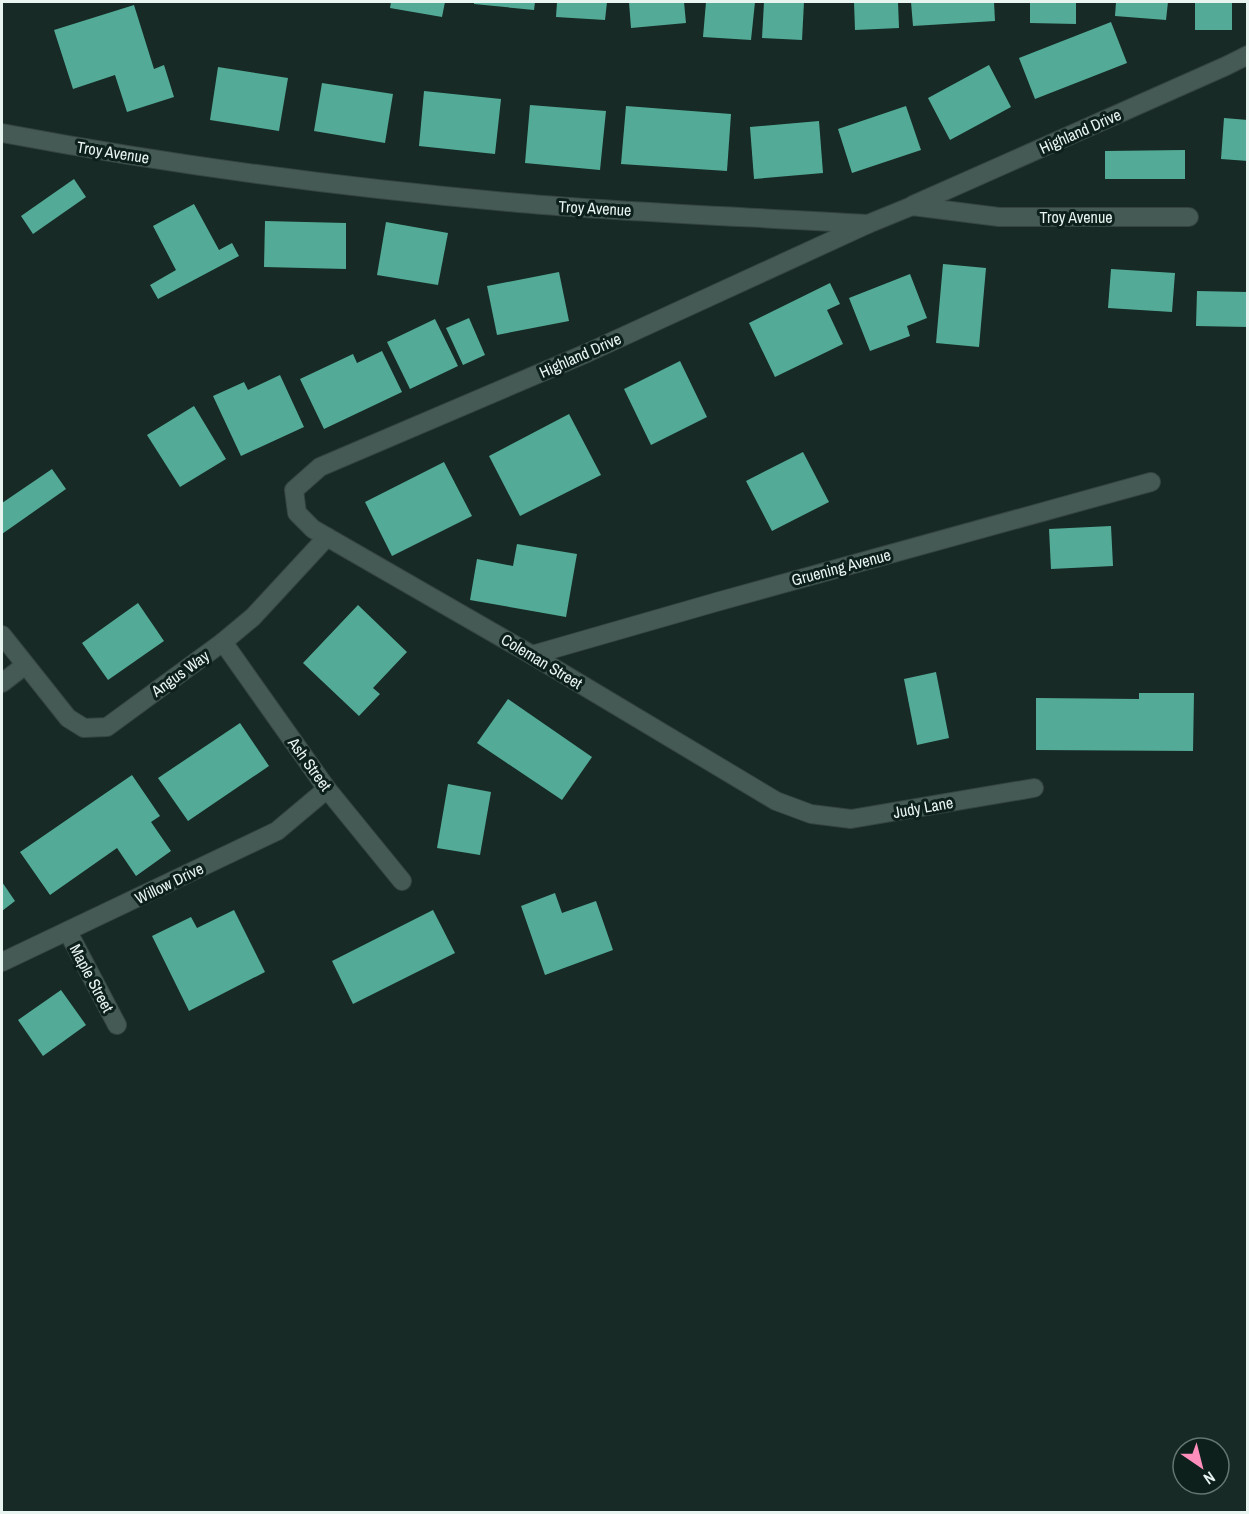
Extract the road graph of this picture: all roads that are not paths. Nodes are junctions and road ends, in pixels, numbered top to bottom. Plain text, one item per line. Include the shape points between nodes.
1 (1248, 55) edge
2 (2, 133) edge
3 (912, 206) junction
4 (1189, 217) dead end
5 (868, 224) junction
6 (1151, 482) dead end
7 (294, 490) joint
8 (327, 537) junction
9 (2, 635) edge
10 (223, 642) junction
11 (532, 655) junction
12 (24, 666) junction
13 (2, 683) edge
14 (1034, 788) dead end
15 (327, 789) junction
16 (811, 814) joint
17 (402, 881) dead end
18 (68, 932) junction
19 (2, 962) edge
20 (117, 1025) dead end

1 - 3 street, Highland Drive
2 - 5 street, Troy Avenue via 349,187 521,204
3 - 4 street, Troy Avenue via 999,217
3 - 5 street, Troy Avenue
5 - 7 street, Highland Drive via 587,353 320,467
6 - 11 street, Gruening Avenue
7 - 8 street, Coleman Street via 297,513 312,529
8 - 10 street, Angus Way via 252,617
8 - 11 street, Coleman Street
9 - 12 street, Angus Way
10 - 12 street, Angus Way via 107,727 84,728 68,718
10 - 15 street, Ash Street
11 - 16 street, Coleman Street via 776,801
12 - 13 street
14 - 16 street, Judy Lane via 851,819
15 - 17 street, Ash Street
15 - 18 street, Willow Drive via 277,831
18 - 19 street, Willow Drive
18 - 20 street, Maple Street

